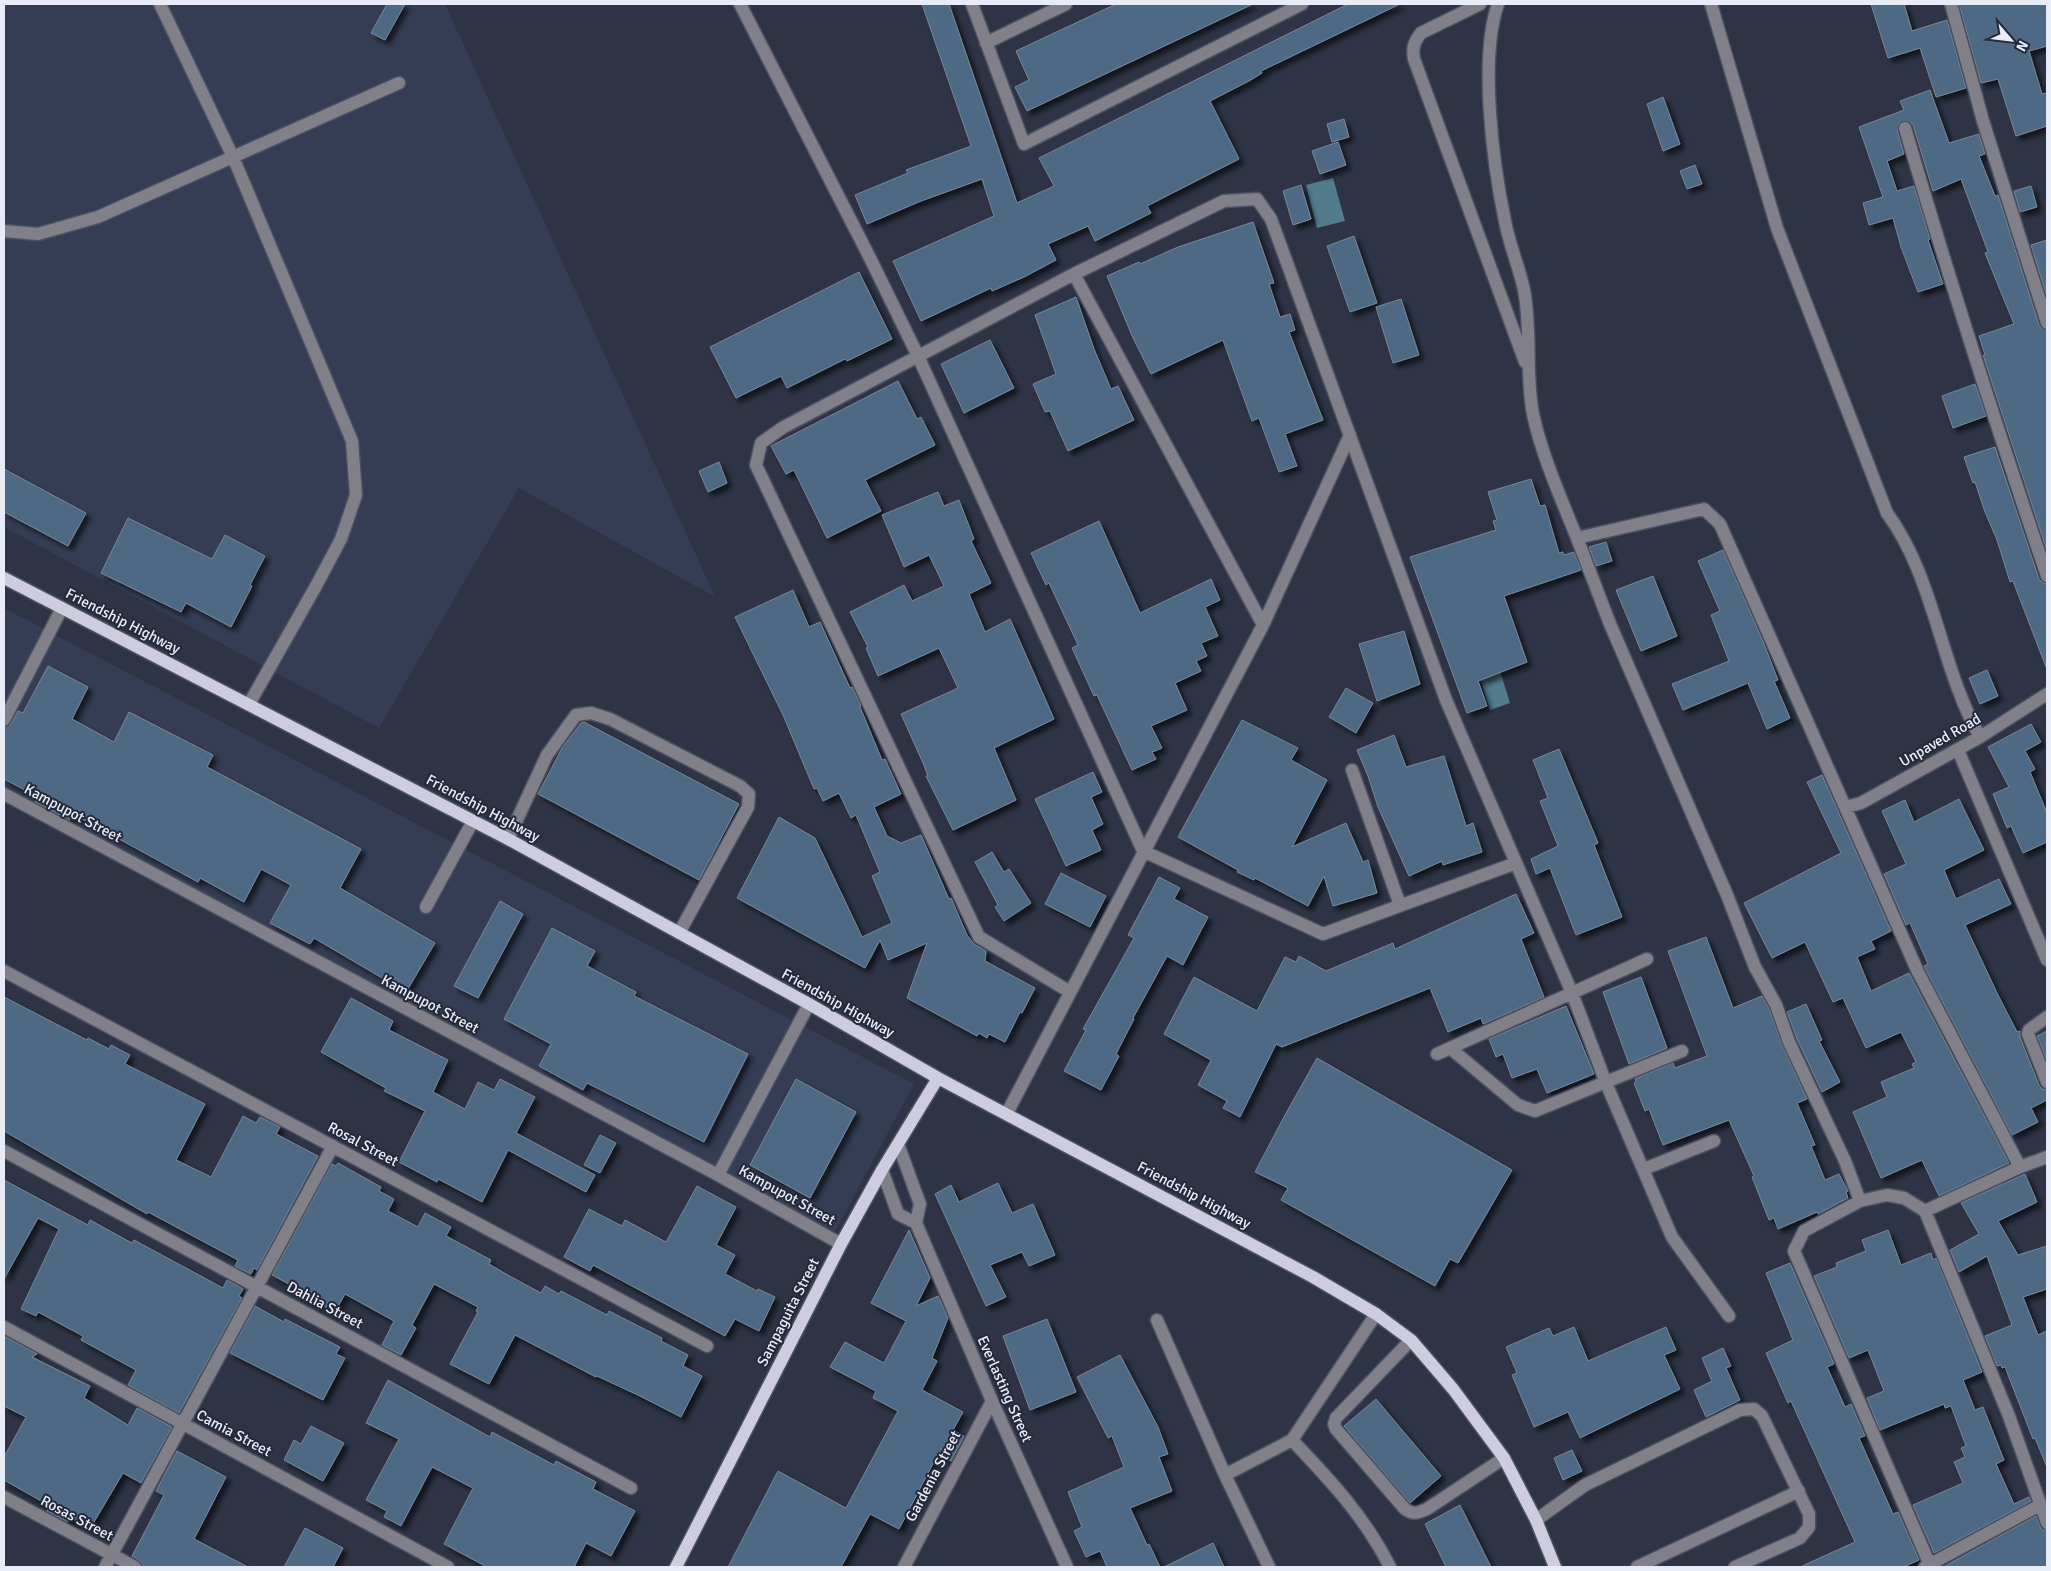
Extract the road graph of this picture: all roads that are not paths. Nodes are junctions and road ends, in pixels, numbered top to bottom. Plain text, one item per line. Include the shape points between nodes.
1 (160, 4) edge
2 (740, 4) edge
3 (972, 4) edge
4 (1066, 4) edge
5 (1300, 4) edge
6 (1480, 4) edge
7 (1498, 4) edge
8 (1711, 4) edge
9 (1951, 4) edge
10 (986, 43) junction
11 (399, 84) dead end
12 (1905, 128) dead end
13 (233, 156) junction
14 (4, 231) edge
15 (1074, 274) junction
16 (2042, 287) edge
17 (2047, 324) edge
18 (918, 356) junction
19 (1528, 369) junction
20 (1350, 434) junction
21 (1577, 538) junction
22 (2047, 576) edge
23 (4, 578) edge
24 (62, 608) junction
25 (1263, 625) junction
26 (2047, 694) edge
27 (249, 704) junction
28 (4, 720) edge
29 (1980, 738) junction
30 (1958, 750) junction
31 (1352, 770) dead end
32 (4, 794) edge
33 (1846, 807) junction
34 (473, 821) junction
35 (508, 839) junction
36 (1143, 851) junction
37 (1516, 863) junction
38 (1400, 905) junction
39 (426, 906) dead end
40 (679, 934) junction
41 (1647, 959) dead end
42 (2047, 960) edge
43 (4, 971) edge
44 (1070, 992) junction
45 (1572, 993) junction
46 (809, 1004) junction
47 (2047, 1017) edge
48 (1450, 1048) junction
49 (1682, 1050) dead end
50 (1437, 1054) dead end
51 (938, 1078) junction
52 (2047, 1082) edge
53 (1606, 1083) junction
54 (1007, 1113) junction
55 (1714, 1141) dead end
56 (898, 1144) junction
57 (333, 1146) junction
58 (4, 1151) edge
59 (2047, 1156) edge
60 (2020, 1167) junction
61 (1644, 1169) junction
62 (882, 1170) junction
63 (718, 1175) junction
64 (1860, 1201) junction
65 (1925, 1211) junction
66 (916, 1223) junction
67 (841, 1244) junction
68 (257, 1287) junction
69 (1376, 1314) junction
70 (1729, 1316) dead end
71 (1157, 1320) dead end
72 (4, 1327) edge
73 (1411, 1340) junction
74 (707, 1346) dead end
75 (992, 1401) junction
76 (182, 1424) junction
77 (1292, 1440) junction
78 (1504, 1458) junction
79 (1225, 1475) junction
80 (631, 1488) dead end
81 (1799, 1491) junction
82 (4, 1497) edge
83 (2040, 1505) junction
84 (1536, 1520) junction
85 (2047, 1523) edge
86 (112, 1555) junction
87 (1927, 1566) edge
88 (105, 1567) edge
89 (135, 1567) edge
90 (448, 1567) edge
91 (676, 1567) edge
92 (904, 1567) edge
93 (1067, 1567) edge
94 (1268, 1567) edge
95 (1390, 1567) edge
96 (1555, 1567) edge
97 (1637, 1567) edge
98 (1735, 1567) edge

1 - 13 street
2 - 18 street
3 - 10 street
4 - 10 street
5 - 10 street via 1024,144
6 - 19 street via 1421,33 1412,50
7 - 19 street via 1492,20 1490,105 1505,222 1524,292
8 - 29 street via 1776,228 1887,513 1913,556 1950,668
9 - 16 street via 1983,121
11 - 13 street
12 - 22 street via 1933,226
13 - 14 street via 98,217 38,234
13 - 27 street via 352,441 356,495 341,539
15 - 18 street
15 - 20 street via 1224,201 1257,199 1271,219
15 - 25 street
16 - 17 street
18 - 36 street
18 - 44 street via 782,428 761,443 756,465 979,937
19 - 21 street via 1533,414
20 - 25 street
20 - 37 street via 1446,700
21 - 33 street via 1704,509 1720,524
21 - 64 street via 1755,967 1776,1005
23 - 24 main road, Friendship Highway
24 - 27 main road, Friendship Highway
24 - 28 street
25 - 36 street
26 - 29 street, Unpaved Road
27 - 34 main road, Friendship Highway
29 - 30 street, Unpaved Road
30 - 33 street, Unpaved Road via 1861,803
30 - 42 street
31 - 38 street
32 - 63 street, Kampupot Street
33 - 60 street via 1918,972
34 - 35 main road, Friendship Highway
34 - 39 street
35 - 40 main road, Friendship Highway
35 - 40 street via 548,755 576,715 591,713 610,719 740,786 749,794 748,807
36 - 38 street via 1324,934
36 - 44 street
37 - 38 street
37 - 45 street
40 - 46 main road, Friendship Highway
41 - 45 street
43 - 57 street, Rosal Street
44 - 54 street
45 - 48 street
45 - 53 street
46 - 51 main road, Friendship Highway
46 - 63 street
47 - 52 street via 2028,1034
48 - 50 street
48 - 53 street via 1518,1105 1535,1112
49 - 53 street
51 - 54 main road, Friendship Highway
51 - 56 main road, Sampaguita Street
53 - 61 street
54 - 69 main road, Friendship Highway
55 - 61 street
56 - 62 main road, Sampaguita Street
56 - 66 street, Everlasting Street via 920,1204
57 - 68 street
57 - 74 street, Rosal Street
58 - 68 street, Dahlia Street
59 - 60 street
60 - 65 street
61 - 70 street via 1672,1237
62 - 66 street via 898,1214
62 - 67 main road, Sampaguita Street
63 - 67 street, Kampupot Street
64 - 65 street via 1886,1195 1904,1198
64 - 87 street via 1804,1231 1794,1251
65 - 83 street via 2010,1416
66 - 75 street, Everlasting Street
67 - 91 main road, Sampaguita Street
68 - 76 street
68 - 80 street, Dahlia Street
69 - 73 main road, Friendship Highway
69 - 77 street
71 - 79 street
72 - 76 street, Camia Street
73 - 78 main road, Friendship Highway via 1453,1389
73 - 78 street via 1336,1418 1336,1429 1411,1513 1427,1509
75 - 92 street, Gardenia Street
75 - 93 street, Everlasting Street
76 - 86 street
76 - 90 street, Camia Street
77 - 79 street
77 - 95 street via 1336,1486 1376,1540
78 - 84 main road, Friendship Highway
79 - 94 street
81 - 84 street via 1762,1416 1754,1409 1740,1410 1585,1485
81 - 97 street
81 - 98 street via 1809,1514 1806,1532 1800,1538
82 - 86 street, Rosas Street
83 - 85 street
83 - 87 street
84 - 96 main road, Friendship Highway
86 - 88 street
86 - 89 street, Rosas Street

